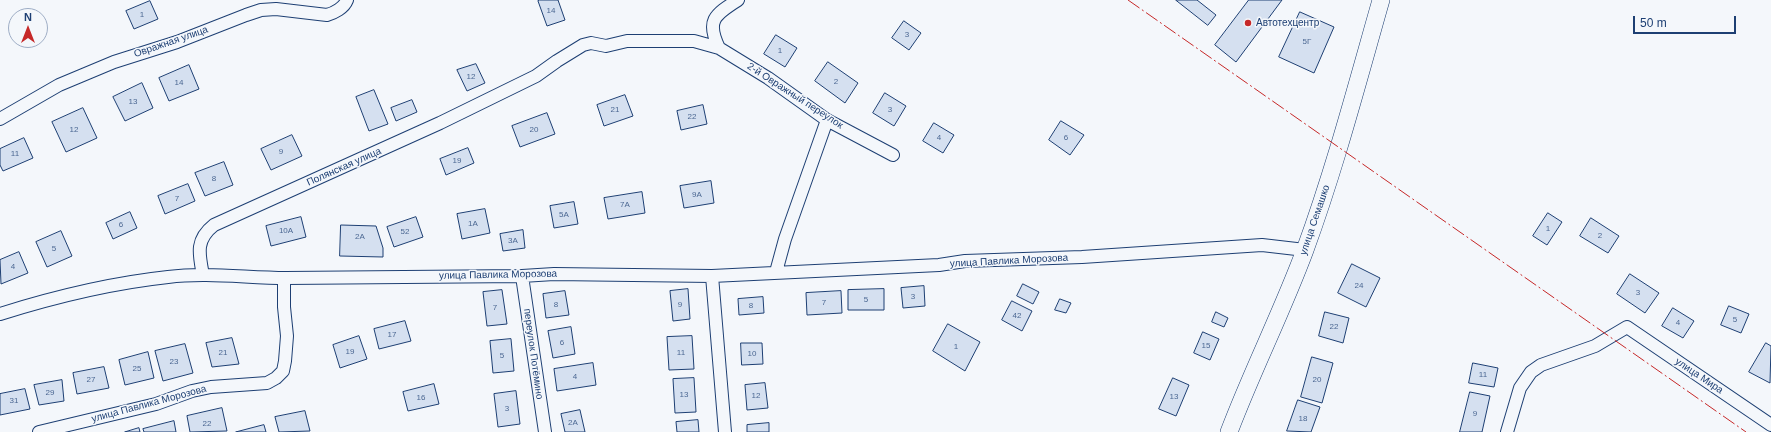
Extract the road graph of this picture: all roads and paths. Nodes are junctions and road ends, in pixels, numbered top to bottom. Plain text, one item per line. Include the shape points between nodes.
1 (347, 0) edge
2 (738, 0) edge
3 (1380, 0) edge
4 (712, 24) junction
5 (694, 41) junction
6 (719, 48) junction
7 (0, 119) edge
8 (827, 120) junction
9 (893, 154) dead end
10 (1305, 250) junction
11 (776, 272) junction
12 (204, 276) junction
13 (522, 276) junction
14 (712, 276) junction
15 (284, 278) junction
16 (0, 314) edge
17 (1771, 425) edge
18 (39, 432) edge
19 (545, 432) edge
20 (725, 432) edge
21 (1229, 432) edge
22 (1507, 432) edge

1 - 7 street, Овражная улица via 334,13 327,15 276,9 246,15 177,42 107,64 59,85
2 - 4 street via 718,14
3 - 10 main road, улица Семашко via 1336,157
4 - 5 street
4 - 6 street via 713,37
5 - 6 street, Полянская улица
5 - 12 street, Полянская улица via 627,41 606,46 591,43 583,45 523,83 214,225 207,231 199,248
6 - 8 street, 2-й Овражный переулок via 768,78
8 - 9 street, 2-й Овражный переулок
8 - 11 street via 780,253
10 - 11 street, улица Павлика Морозова via 1262,246
10 - 21 main road, улица Семашко
11 - 14 street, улица Павлика Морозова
12 - 15 street, улица Павлика Морозова
12 - 16 street via 169,277 109,286 30,304
13 - 14 street, улица Павлика Морозова
13 - 15 street, улица Павлика Морозова
13 - 19 street, переулок Потёмино
14 - 20 street
15 - 18 street, улица Павлика Морозова via 287,336 283,371 276,378 267,383 192,391 156,404
17 - 22 street, улица Мира via 1627,327 1595,346 1541,365 1531,372 1520,388

